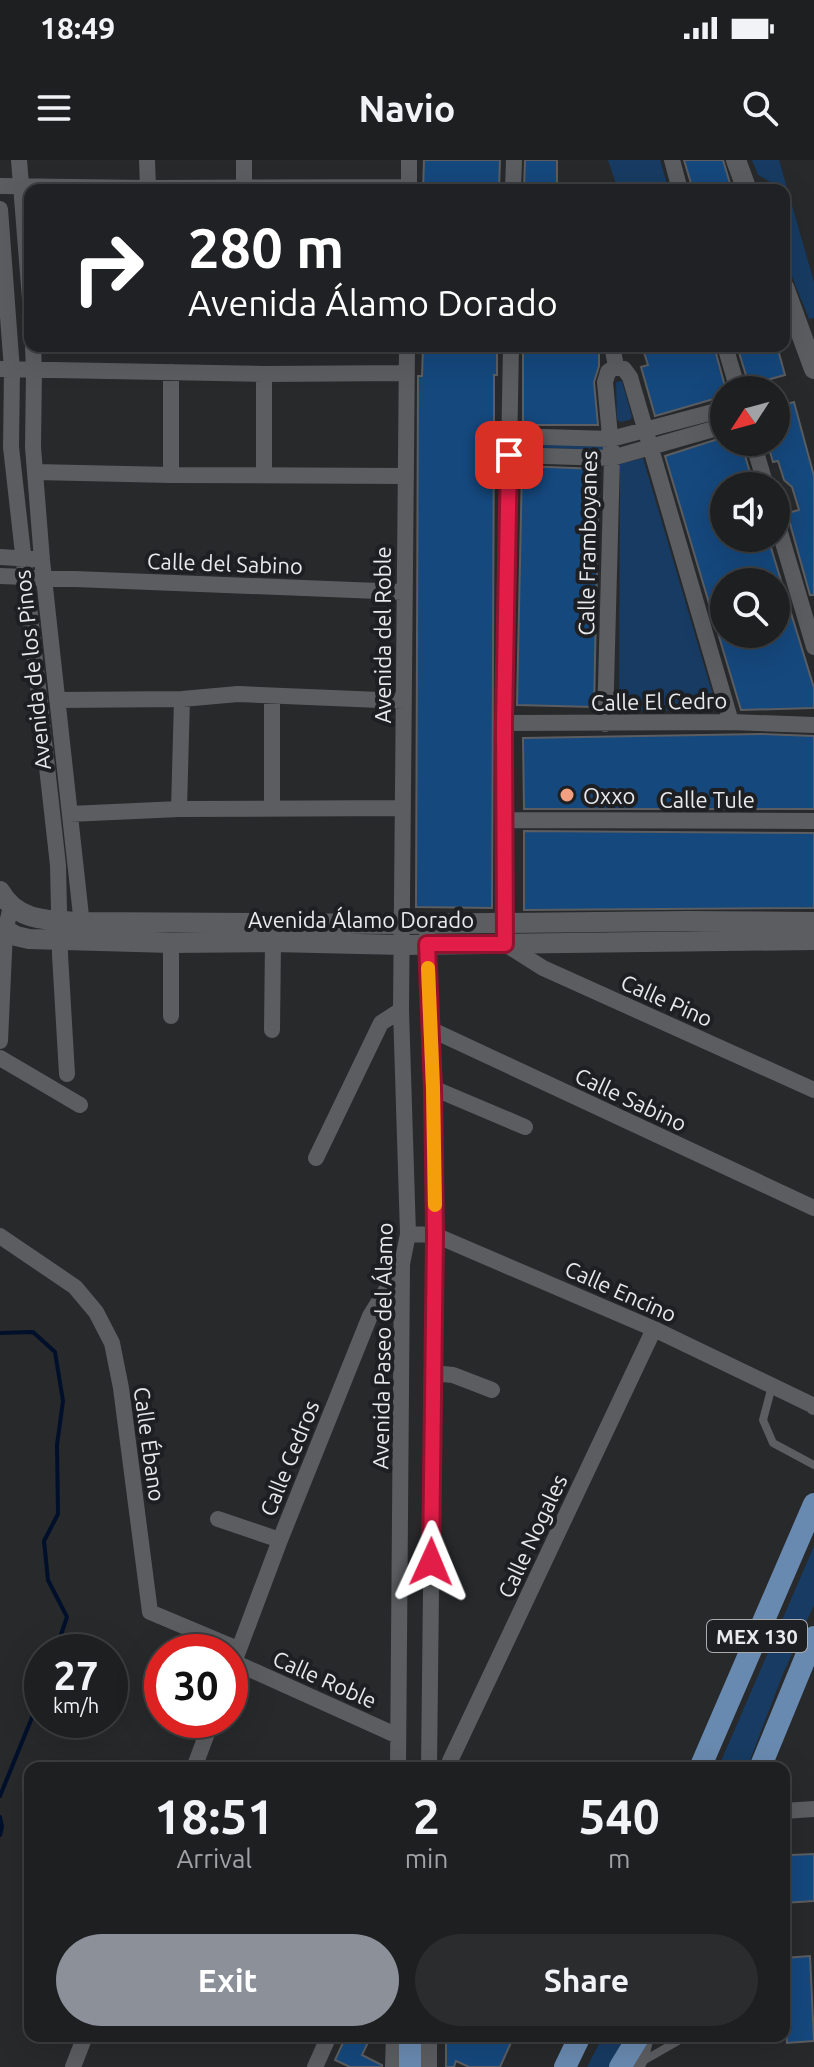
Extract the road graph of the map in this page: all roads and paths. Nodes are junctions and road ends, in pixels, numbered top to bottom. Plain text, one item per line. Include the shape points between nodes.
1 (19, 160) edge
2 (147, 160) edge
3 (244, 160) edge
4 (409, 160) edge
5 (514, 160) edge
6 (672, 160) edge
7 (736, 160) edge
8 (148, 184) edge
9 (244, 184) edge
10 (409, 184) edge
11 (513, 184) edge
12 (678, 184) edge
13 (745, 184) edge
14 (0, 186) edge
15 (21, 186) junction
16 (24, 186) edge
17 (0, 209) edge
18 (24, 222) edge
19 (2, 245) edge
20 (790, 303) edge
21 (33, 352) edge
22 (407, 352) edge
23 (511, 352) edge
24 (613, 352) edge
25 (727, 352) edge
26 (616, 366) junction
27 (6, 369) edge
28 (814, 369) edge
29 (34, 370) junction
30 (171, 372) junction
31 (406, 373) junction
32 (264, 374) junction
33 (734, 376) edge
34 (710, 413) edge
35 (646, 430) junction
36 (710, 430) edge
37 (510, 436) junction
38 (611, 439) junction
39 (5, 447) edge
40 (651, 447) junction
41 (509, 455) junction
42 (612, 458) junction
43 (35, 472) junction
44 (171, 475) junction
45 (264, 475) junction
46 (406, 476) junction
47 (786, 552) edge
48 (0, 557) edge
49 (24, 559) junction
50 (42, 560) junction
51 (0, 576) edge
52 (26, 578) junction
53 (44, 579) junction
54 (403, 592) junction
55 (814, 647) edge
56 (272, 696) junction
57 (182, 699) junction
58 (57, 700) junction
59 (404, 701) junction
60 (731, 722) junction
61 (504, 723) junction
62 (605, 724) junction
63 (814, 725) edge
64 (46, 755) junction
65 (64, 758) junction
66 (272, 807) junction
67 (403, 808) junction
68 (179, 809) junction
69 (70, 814) junction
70 (505, 820) junction
71 (814, 821) edge
72 (6, 899) edge
73 (814, 922) edge
74 (2, 929) edge
75 (59, 930) junction
76 (688, 931) junction
77 (83, 932) junction
78 (427, 934) junction
79 (505, 934) junction
80 (403, 935) junction
81 (814, 940) edge
82 (273, 942) junction
83 (171, 943) junction
84 (401, 1010) junction
85 (171, 1016) dead end
86 (430, 1029) junction
87 (272, 1030) dead end
88 (0, 1041) edge
89 (0, 1058) edge
90 (67, 1074) dead end
91 (433, 1088) junction
92 (814, 1090) edge
93 (80, 1105) dead end
94 (525, 1127) dead end
95 (316, 1158) dead end
96 (814, 1208) edge
97 (408, 1234) junction
98 (435, 1235) junction
99 (0, 1236) edge
100 (402, 1264) junction
101 (654, 1329) junction
102 (432, 1373) junction
103 (772, 1385) junction
104 (492, 1390) dead end
105 (813, 1405) edge
106 (814, 1465) edge
107 (814, 1504) edge
108 (218, 1519) dead end
109 (280, 1540) junction
110 (188, 1634) edge
111 (244, 1634) edge
112 (814, 1639) edge
113 (248, 1667) edge
114 (398, 1736) junction
115 (205, 1738) edge
116 (429, 1760) edge
117 (196, 1762) edge
118 (398, 1762) edge
119 (458, 1762) edge
120 (703, 1762) edge
121 (763, 1762) edge
122 (814, 1809) edge
123 (790, 1811) edge
124 (83, 2042) edge
125 (326, 2042) edge
126 (394, 2042) edge
127 (410, 2042) edge
128 (429, 2042) edge
129 (577, 2042) edge
130 (639, 2042) edge
131 (676, 2042) edge
132 (630, 2066) edge
133 (73, 2067) edge
134 (315, 2067) edge
135 (393, 2067) edge
136 (410, 2067) edge
137 (429, 2067) edge
138 (565, 2067) edge

1 - 15 street
2 - 8 street
3 - 9 street
4 - 10 street
5 - 11 street
6 - 12 street
7 - 13 street
14 - 15 street
15 - 16 street
15 - 18 street
17 - 19 street, Avenida de los Pinos
19 - 27 street, Avenida de los Pinos
20 - 28 street
21 - 29 street, Avenida de los Pinos
22 - 31 street, Avenida del Roble
23 - 37 street
24 - 26 street, Calle Framboyanes
25 - 33 street
26 - 35 street, Calle Framboyanes via 630,377
26 - 38 street, Calle Framboyanes via 605,382
27 - 29 street
27 - 39 street, Avenida de los Pinos
29 - 30 street
29 - 43 street, Avenida de los Pinos
30 - 32 street
30 - 44 street
31 - 32 street
31 - 46 street, Avenida del Roble
32 - 45 street
34 - 35 street
35 - 38 street
35 - 40 street, Calle Framboyanes
36 - 40 street
37 - 38 street
37 - 41 street
38 - 42 street, Calle Framboyanes
39 - 49 street, Avenida de los Pinos
40 - 42 street
40 - 60 street, Calle Framboyanes
41 - 42 street
41 - 61 street
42 - 62 street, Calle Framboyanes
43 - 44 street
43 - 50 street, Avenida de los Pinos
44 - 45 street
45 - 46 street
46 - 54 street, Avenida del Roble
47 - 55 street
48 - 49 street
49 - 50 street
49 - 52 street, Avenida de los Pinos
50 - 53 street, Avenida de los Pinos
51 - 52 street, Calle del Sabino
52 - 53 street, Calle del Sabino
52 - 64 street, Avenida de los Pinos
53 - 54 street, Calle del Sabino
53 - 58 street, Avenida de los Pinos
54 - 59 street, Avenida del Roble
56 - 57 street
56 - 59 street
56 - 66 street
57 - 58 street
57 - 68 street
58 - 65 street, Avenida de los Pinos
59 - 67 street, Avenida del Roble
60 - 62 street, Calle El Cedro
60 - 63 street, Calle El Cedro
61 - 62 street, Calle El Cedro
61 - 70 street
64 - 65 street
64 - 75 street, Avenida de los Pinos
65 - 69 street, Avenida de los Pinos
66 - 67 street
66 - 68 street
67 - 80 street, Avenida del Roble
68 - 69 street
69 - 77 street, Avenida de los Pinos
70 - 71 street, Calle Tule
70 - 79 street
72 - 74 street
72 - 75 street, Avenida Álamo Dorado via 22,915
73 - 76 street, Avenida Álamo Dorado
74 - 75 street, Avenida Álamo Dorado via 29,939
74 - 88 street
75 - 77 street, Avenida Álamo Dorado
75 - 90 street, Avenida de los Pinos
76 - 79 street, Avenida Álamo Dorado
76 - 81 street, Avenida Álamo Dorado
77 - 80 street, Avenida Álamo Dorado
77 - 83 street, Avenida Álamo Dorado
78 - 79 street, Avenida Álamo Dorado
78 - 80 street, Avenida Álamo Dorado
78 - 86 street
79 - 92 street, Calle Pino via 543,968
80 - 82 street, Avenida Álamo Dorado
80 - 84 street, Avenida Paseo del Álamo
82 - 83 street, Avenida Álamo Dorado
82 - 87 street
83 - 85 street
84 - 95 street via 381,1023
84 - 97 street, Avenida Paseo del Álamo
86 - 91 street
86 - 96 street, Calle Sabino
89 - 93 street
91 - 94 street
91 - 98 street
97 - 98 street, Calle Encino
97 - 100 street, Avenida Paseo del Álamo
98 - 101 street, Calle Encino
98 - 102 street
99 - 110 street, Calle Ébano via 75,1287 112,1343 150,1612
100 - 109 street, Calle Cedros via 370,1316
100 - 114 street, Avenida Paseo del Álamo
101 - 103 street, Calle Encino
101 - 119 street, Calle Nogales
102 - 104 street
102 - 116 street
103 - 105 street, Calle Encino
103 - 106 lane via 763,1420 773,1443
107 - 120 main road, MEX 130
108 - 109 street
109 - 111 street, Calle Cedros
112 - 121 main road, MEX 130
113 - 114 street, Calle Roble
114 - 118 street, Avenida Paseo del Álamo
115 - 117 street
122 - 123 street
124 - 133 street
125 - 134 street
126 - 135 street
127 - 136 main road
128 - 137 street
129 - 138 main road
130 - 132 main road
131 - 132 lane

